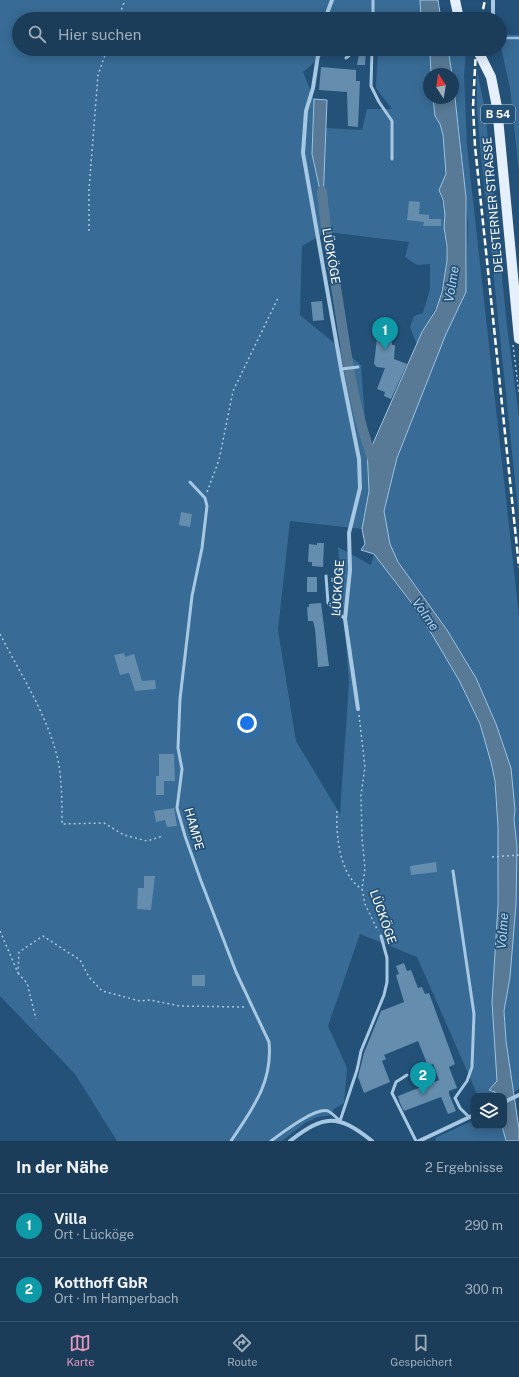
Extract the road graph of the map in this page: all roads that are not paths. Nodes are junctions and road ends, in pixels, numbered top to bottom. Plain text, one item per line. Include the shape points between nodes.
1 (332, 0) edge
2 (373, 0) edge
3 (455, 0) edge
4 (493, 0) edge
5 (328, 12) edge
6 (373, 12) edge
7 (458, 12) edge
8 (493, 12) edge
9 (318, 56) edge
10 (348, 56) edge
11 (372, 56) edge
12 (483, 56) edge
13 (346, 58) dead end
14 (392, 159) dead end
15 (519, 339) edge
16 (358, 367) dead end
17 (341, 368) junction
18 (190, 482) dead end
19 (326, 576) dead end
20 (345, 619) junction
21 (358, 709) road end
22 (453, 871) dead end
23 (381, 936) road end
24 (407, 1075) dead end
25 (519, 1095) edge
26 (507, 1101) edge
27 (469, 1118) joint
28 (340, 1121) junction
29 (230, 1141) edge
30 (271, 1141) edge
31 (290, 1141) edge
32 (372, 1141) edge
33 (417, 1141) edge

1 - 5 street
2 - 6 lane
3 - 7 main road
4 - 8 street
9 - 17 street, LÜCKÖGE via 306,111 303,153
10 - 13 lane
11 - 14 lane via 371,86 392,120
12 - 15 main road, DELSTERNER STRASSE / B 54 via 497,107
16 - 17 lane
17 - 20 street, LÜCKÖGE via 359,459 360,488 349,533 350,570
18 - 29 lane, HAMPE via 205,498 207,506 192,596 180,700 178,748 182,769 177,808 201,881 236,972 270,1042 269,1071 262,1092
19 - 20 lane via 328,603
20 - 21 street, LÜCKÖGE
22 - 27 lane via 474,1014 472,1067 467,1081 455,1098
23 - 28 lane, LÜCKÖGE via 387,958 387,982 361,1051
24 - 33 lane via 396,1082 392,1093
25 - 26 street
27 - 33 street
28 - 30 lane via 328,1111 321,1111
28 - 31 street via 316,1123
28 - 32 street

